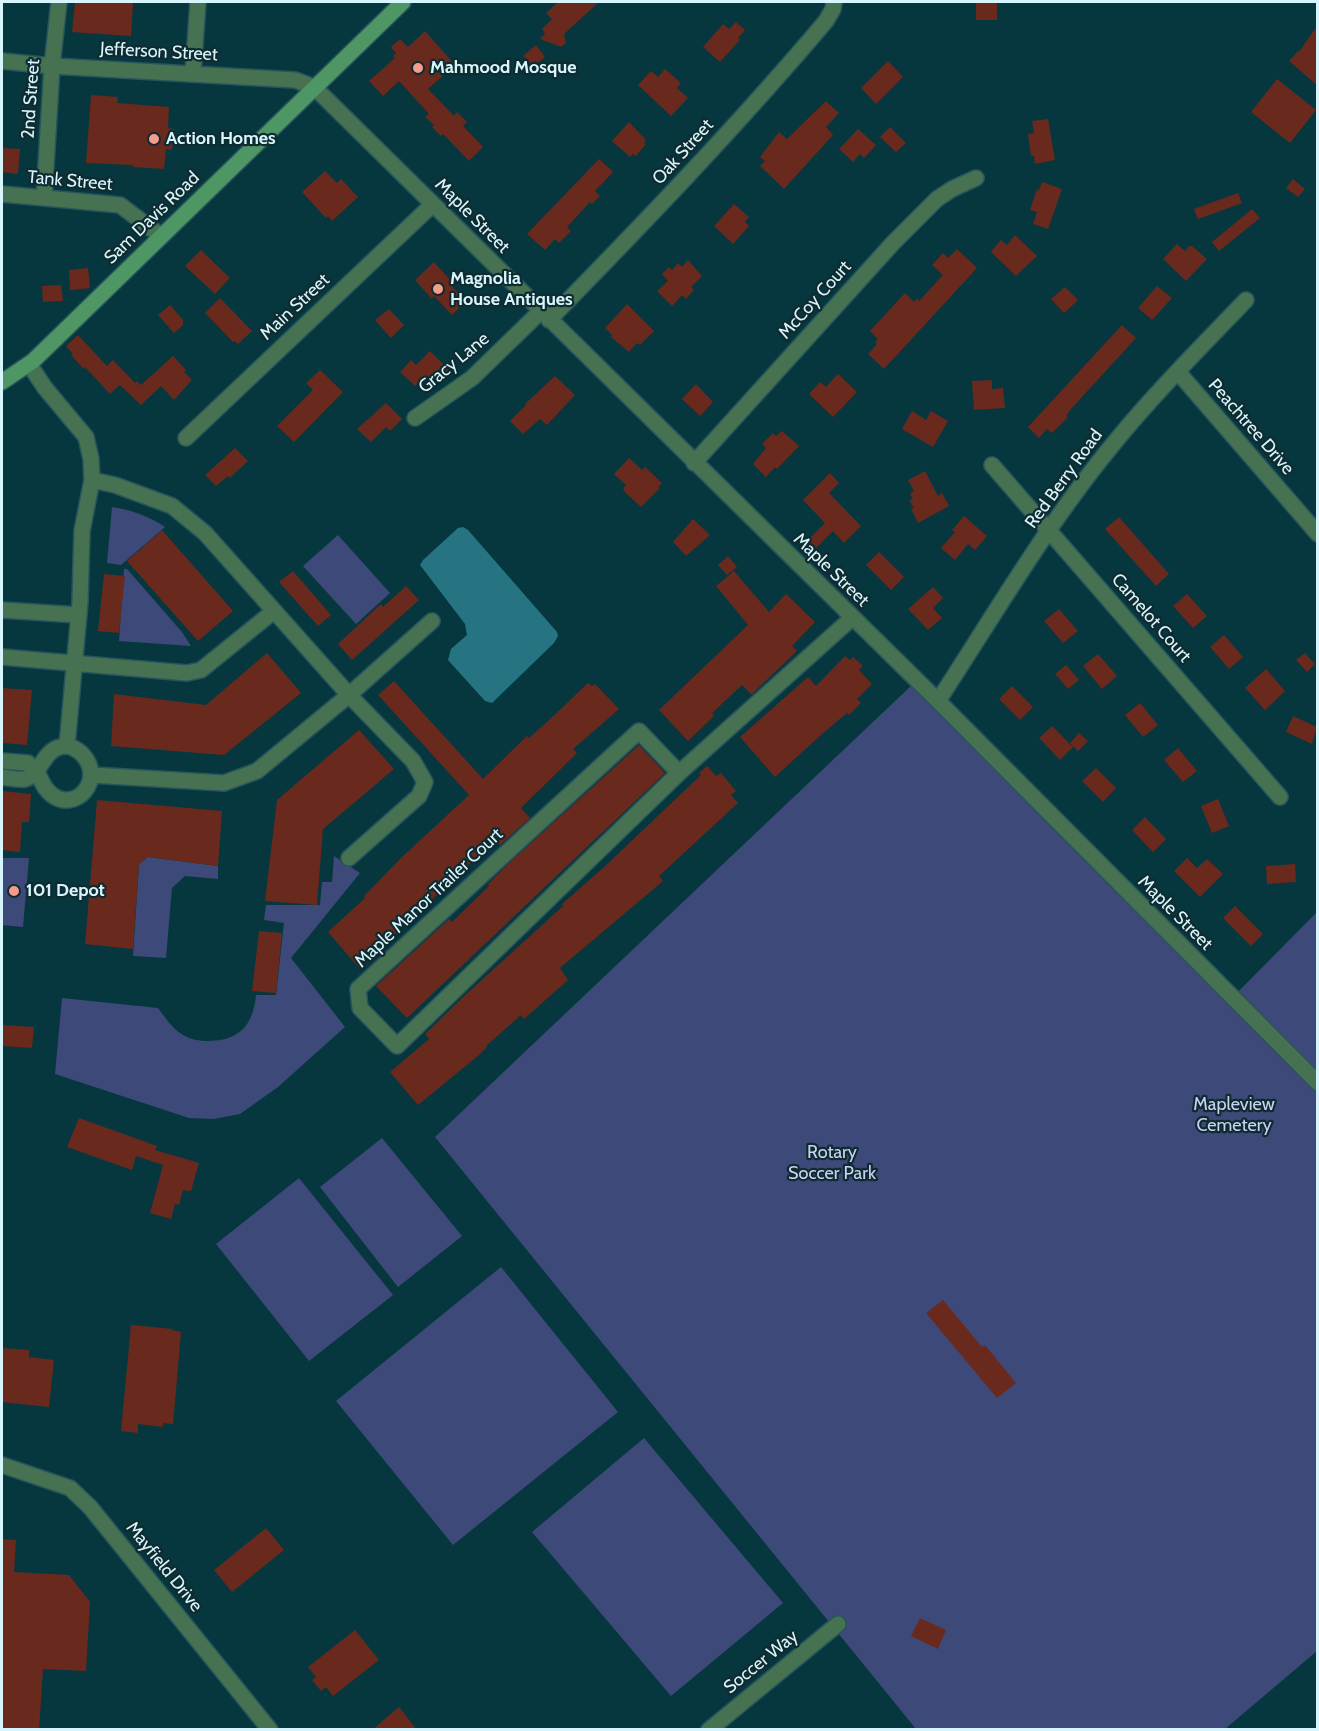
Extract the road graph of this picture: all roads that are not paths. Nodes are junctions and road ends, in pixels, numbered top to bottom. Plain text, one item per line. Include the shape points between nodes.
1 (59, 2) edge
2 (198, 2) edge
3 (403, 2) edge
4 (834, 2) edge
5 (2, 61) edge
6 (52, 66) junction
7 (193, 73) junction
8 (314, 87) junction
9 (976, 178) dead end
10 (2, 194) edge
11 (44, 198) junction
12 (432, 205) junction
13 (161, 236) junction
14 (1246, 300) dead end
15 (545, 316) junction
16 (29, 364) junction
17 (1178, 372) junction
18 (2, 382) edge
19 (416, 418) dead end
20 (186, 438) dead end
21 (694, 463) junction
22 (992, 465) dead end
23 (92, 480) junction
24 (1049, 531) junction
25 (1317, 534) edge
26 (2, 610) edge
27 (274, 611) junction
28 (79, 615) junction
29 (852, 618) junction
30 (432, 621) dead end
31 (2, 657) edge
32 (75, 662) junction
33 (350, 695) junction
34 (938, 701) junction
35 (67, 746) junction
36 (2, 760) edge
37 (35, 772) junction
38 (679, 773) junction
39 (93, 776) junction
40 (2, 777) edge
41 (1280, 797) dead end
42 (349, 858) dead end
43 (1317, 1083) edge
44 (2, 1465) edge
45 (838, 1624) dead end
46 (270, 1730) edge
47 (709, 1730) edge

1 - 6 street, 2nd Street
2 - 7 street
3 - 8 street, Sam Davis Road
4 - 15 street, Oak Street via 826,21 672,195
5 - 6 street, Jefferson Street
6 - 7 street, Jefferson Street
6 - 11 street, 2nd Street
7 - 8 street, Jefferson Street via 296,80
8 - 12 street, Maple Street
8 - 13 street, Sam Davis Road
9 - 21 street, McCoy Court via 937,199 893,243
10 - 11 street, Tank Street
11 - 13 street, Tank Street via 120,205
12 - 15 street, Maple Street
12 - 20 street, Main Street
13 - 16 street, Sam Davis Road
14 - 17 street, Red Berry Road
15 - 19 street, Gracy Lane via 472,378
15 - 21 street, Maple Street
16 - 18 street, Sam Davis Road
16 - 23 street via 86,437
17 - 24 street, Red Berry Road via 1110,448
17 - 25 street, Peachtree Drive
21 - 29 street, Maple Street
22 - 24 street, Camelot Court
23 - 27 street via 172,506 205,533
23 - 28 street via 82,531
24 - 34 street, Red Berry Road
24 - 41 street, Camelot Court
26 - 28 street
27 - 32 street via 201,670 187,673
27 - 33 street
28 - 32 street
29 - 34 street, Maple Street
29 - 38 street, Maple Manor Trailer Court
30 - 33 street
31 - 32 street
32 - 35 street
33 - 39 street via 258,771 225,783
33 - 42 street via 413,761 425,782 419,796
34 - 43 street, Maple Street
35 - 37 street via 44,757
35 - 39 street via 88,760
36 - 37 street via 28,763
37 - 39 street via 41,785 64,801 87,789
37 - 40 street via 25,779
38 - 38 street, Maple Manor Trailer Court via 397,1046 360,1008 358,989 639,731
44 - 46 street, Mayfield Drive via 70,1488 90,1507
45 - 47 street, Soccer Way

